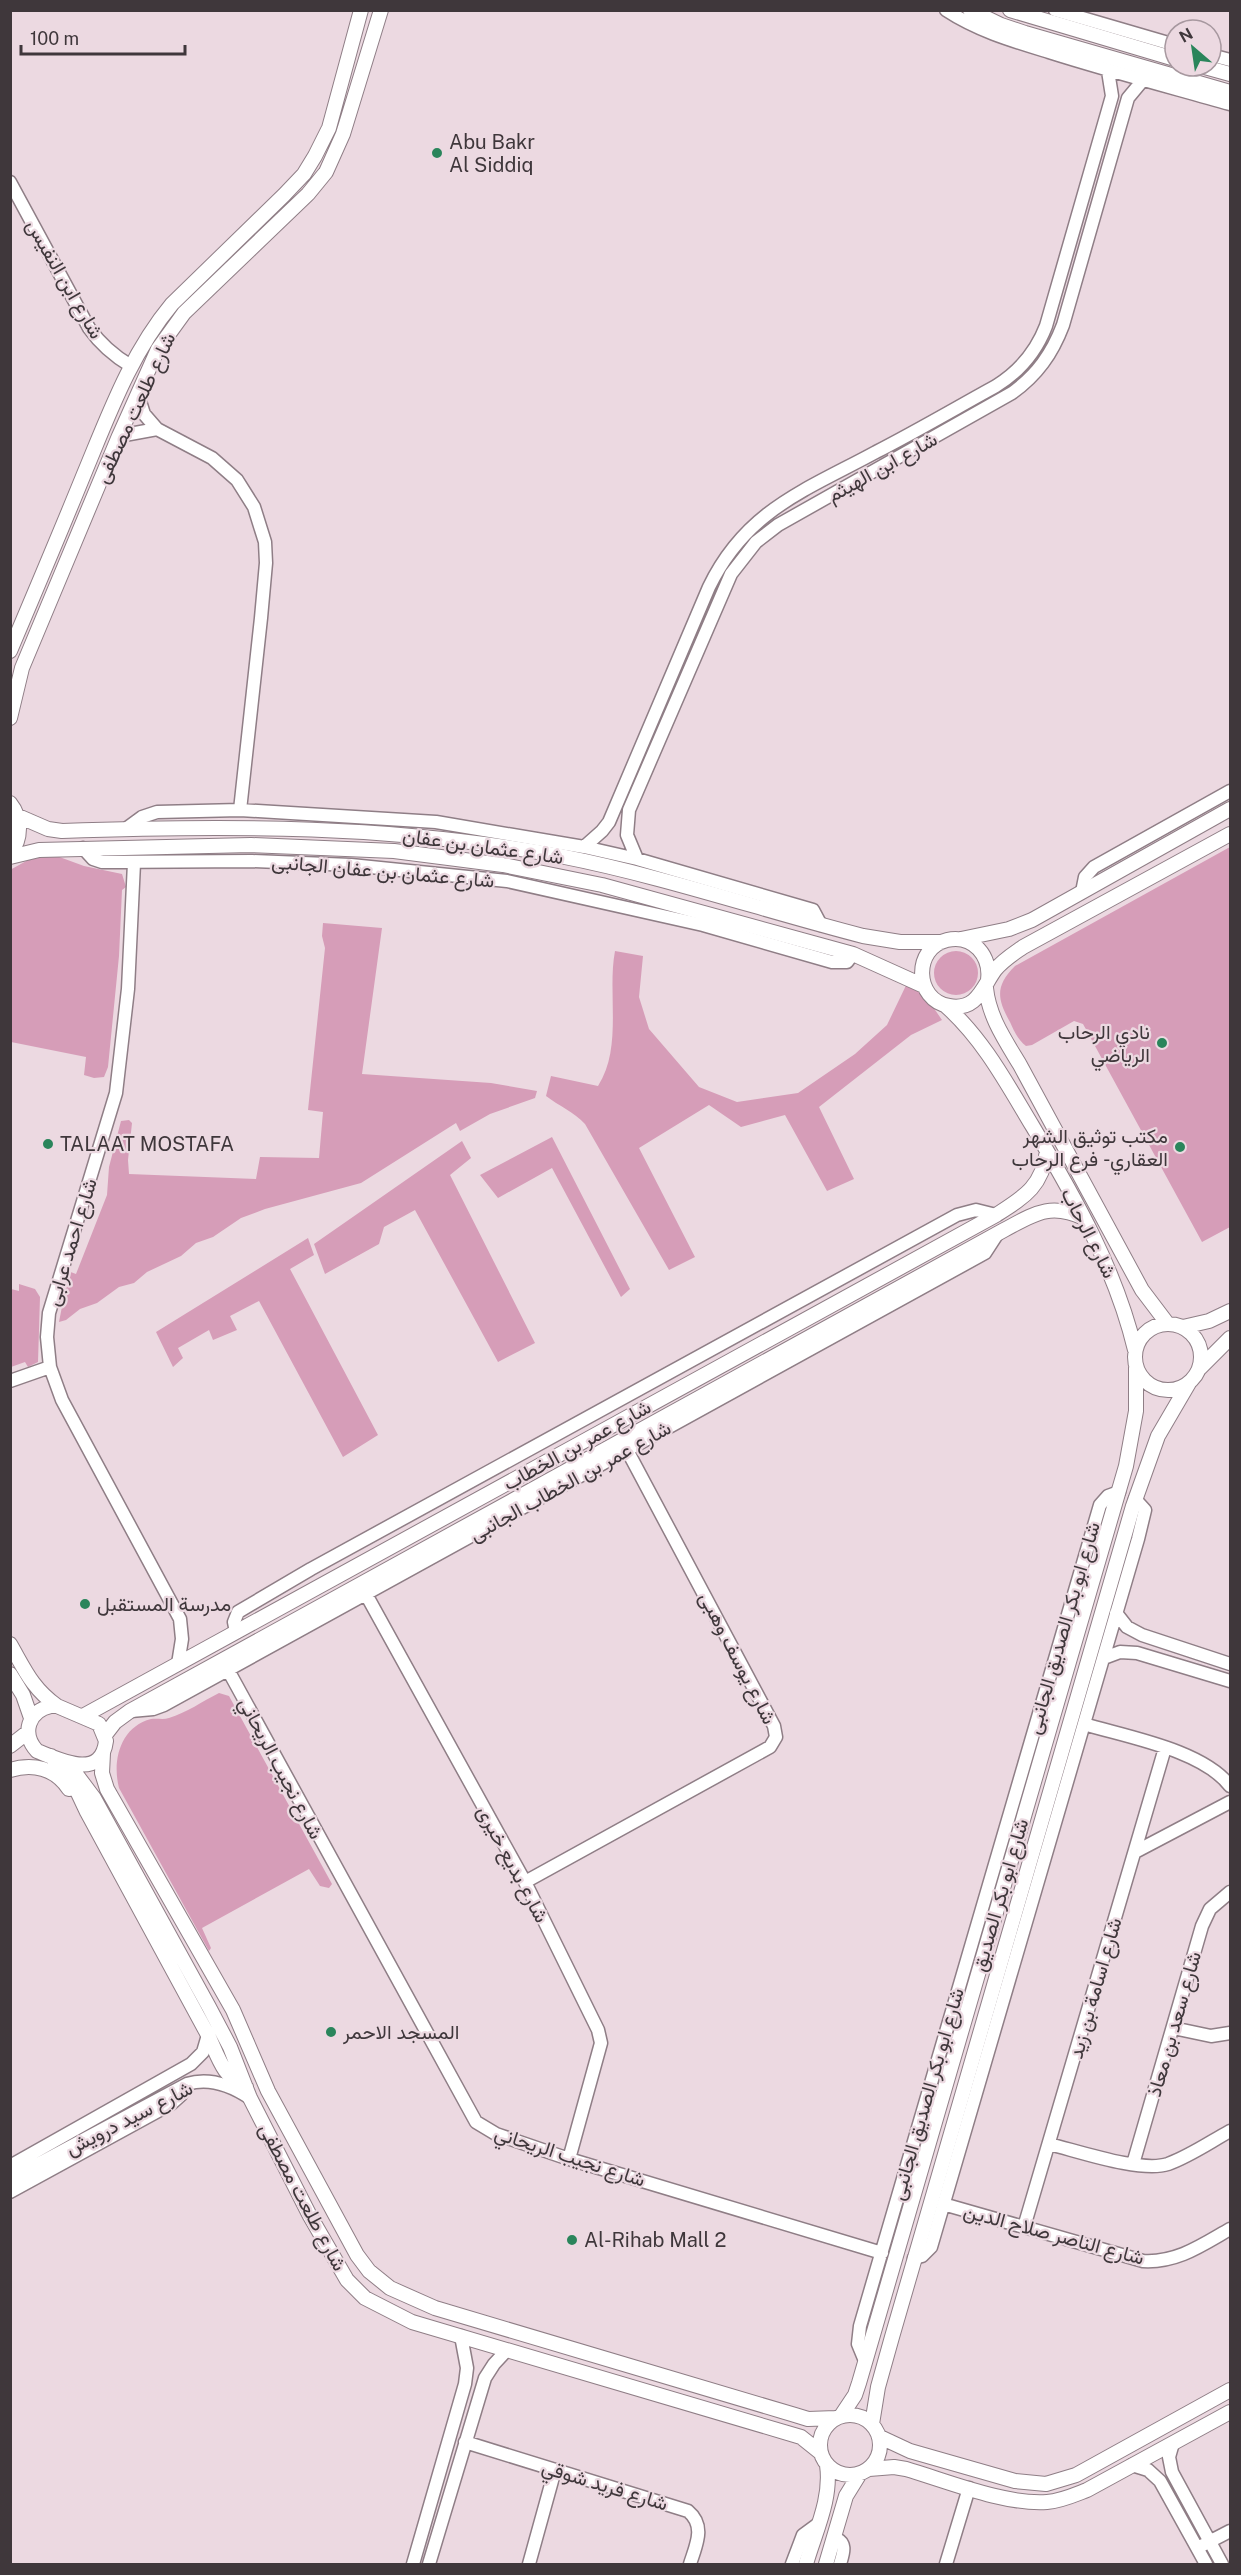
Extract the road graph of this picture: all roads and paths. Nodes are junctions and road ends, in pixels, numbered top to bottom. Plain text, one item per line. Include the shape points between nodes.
1 (361, 10) edge
2 (381, 10) edge
3 (946, 10) edge
4 (970, 10) edge
5 (1010, 10) edge
6 (1055, 10) edge
7 (1094, 22) edge
8 (1163, 42) edge
9 (1163, 54) edge
10 (1108, 71) junction
11 (1143, 80) junction
12 (1227, 97) edge
13 (10, 182) edge
14 (131, 366) junction
15 (138, 395) junction
16 (157, 429) junction
17 (119, 436) junction
18 (897, 441) junction
19 (903, 454) junction
20 (10, 651) edge
21 (10, 718) edge
22 (1230, 790) edge
23 (14, 809) edge
24 (1230, 809) edge
25 (240, 810) junction
26 (127, 828) junction
27 (1230, 834) edge
28 (584, 847) junction
29 (83, 848) junction
30 (10, 855) edge
31 (637, 859) junction
32 (134, 863) junction
33 (606, 866) junction
34 (602, 885) junction
35 (1082, 892) junction
36 (821, 925) junction
37 (961, 939) junction
38 (941, 942) junction
39 (854, 954) junction
40 (987, 984) junction
41 (924, 986) junction
42 (946, 1006) junction
43 (1047, 1151) junction
44 (996, 1215) junction
45 (1084, 1218) junction
46 (998, 1233) junction
47 (1230, 1311) edge
48 (1167, 1323) junction
49 (1183, 1327) junction
50 (1230, 1338) edge
51 (1135, 1350) junction
52 (50, 1367) junction
53 (1136, 1368) junction
54 (1200, 1368) junction
55 (10, 1382) edge
56 (1189, 1383) junction
57 (627, 1450) junction
58 (549, 1460) junction
59 (558, 1475) junction
60 (1119, 1492) junction
61 (1136, 1499) junction
62 (363, 1588) junction
63 (1116, 1613) junction
64 (236, 1632) junction
65 (10, 1644) edge
66 (1104, 1658) junction
67 (178, 1664) junction
68 (1230, 1664) edge
69 (228, 1670) junction
70 (11, 1676) edge
71 (1230, 1681) edge
72 (57, 1706) junction
73 (130, 1711) junction
74 (83, 1716) junction
75 (31, 1718) junction
76 (1084, 1724) junction
77 (28, 1732) junction
78 (105, 1735) junction
79 (10, 1746) edge
80 (1165, 1749) junction
81 (103, 1753) junction
82 (51, 1756) junction
83 (67, 1762) junction
84 (10, 1770) edge
85 (1230, 1786) edge
86 (1230, 1802) edge
87 (87, 1812) junction
88 (1135, 1852) junction
89 (525, 1882) junction
90 (1230, 1892) edge
91 (1173, 2028) junction
92 (1230, 2032) edge
93 (208, 2035) junction
94 (949, 2070) junction
95 (966, 2075) junction
96 (187, 2084) junction
97 (248, 2093) junction
98 (1230, 2131) edge
99 (1049, 2144) junction
100 (569, 2159) junction
101 (1133, 2164) junction
102 (10, 2166) edge
103 (10, 2180) edge
104 (10, 2192) edge
105 (943, 2204) junction
106 (331, 2209) junction
107 (312, 2219) junction
108 (1024, 2227) junction
109 (1230, 2229) edge
110 (882, 2253) junction
111 (914, 2259) junction
112 (461, 2336) junction
113 (507, 2350) junction
114 (866, 2361) junction
115 (1230, 2390) edge
116 (1230, 2412) edge
117 (839, 2417) junction
118 (872, 2424) junction
119 (880, 2437) junction
120 (465, 2442) junction
121 (1173, 2443) junction
122 (824, 2459) junction
123 (1132, 2466) junction
124 (555, 2470) junction
125 (864, 2472) junction
126 (969, 2488) junction
127 (818, 2524) junction
128 (1230, 2530) edge
129 (834, 2538) junction
130 (1210, 2542) junction
131 (1197, 2549) junction
132 (413, 2565) edge
133 (429, 2565) edge
134 (529, 2565) edge
135 (690, 2565) edge
136 (792, 2565) edge
137 (806, 2565) edge
138 (826, 2565) edge
139 (840, 2565) edge
140 (946, 2565) edge
141 (1206, 2565) edge
142 (1222, 2565) edge

1 - 14 street, شارع طلعت مصطفى via 328,128 310,165 172,304 153,327
2 - 15 street, شارع طلعت مصطفى via 343,134 326,172 184,313 158,349
3 - 10 street via 973,27
4 - 12 street via 1017,30
5 - 7 street
6 - 7 street
7 - 8 street
7 - 9 street
10 - 11 street
10 - 18 street, شارع ابن الهيثم via 1112,96 1049,316 1036,347 1006,380
11 - 12 street
11 - 19 street, شارع ابن الهيثم via 1128,98 1063,325 1050,354 1032,377 1012,393
13 - 14 street, شارع ابن النفيس via 89,328 100,344
14 - 20 street, شارع طلعت مصطفى
15 - 16 street via 144,414
15 - 17 street, شارع طلعت مصطفى
16 - 17 street
16 - 25 street via 212,458 237,480 254,507 265,542 261,618
17 - 21 street, شارع طلعت مصطفى via 22,668
18 - 19 street
18 - 28 street, شارع ابن الهيثم via 782,502 733,546 705,597 614,812 602,831
19 - 31 street, شارع ابن الهيثم via 778,525 756,542 731,574 629,810 627,835
22 - 35 street via 1094,867 1085,877
23 - 26 street, شارع عثمان بن عفان via 48,828 62,831
23 - 30 street via 18,838
24 - 35 street
25 - 26 street via 157,812
25 - 28 street via 436,822
26 - 33 street, شارع عثمان بن عفان via 261,827 415,835
27 - 40 street via 1023,947 1005,960
28 - 31 street
29 - 30 street, شارع عثمان بن عفان
29 - 32 street, شارع عثمان بن عفان الجانبى via 97,861
29 - 34 street, شارع عثمان بن عفان via 251,845 367,849 503,865
31 - 36 street via 813,910
32 - 39 street, شارع عثمان بن عفان الجانبى via 252,861 455,874 507,881 691,923 832,962 847,962
32 - 52 street, شارع احمد عرابى via 128,989 116,1094 52,1299 47,1328
33 - 34 street
33 - 36 street, شارع عثمان بن عفان
34 - 39 street, شارع عثمان بن عفان
35 - 37 street via 1032,920
36 - 38 street, شارع عثمان بن عفان via 877,939
37 - 38 street
37 - 40 street via 977,947 988,962
38 - 41 street via 932,948 922,965
39 - 41 street, شارع عثمان بن عفان
40 - 42 street via 973,1002
40 - 48 street, شارع الرحاب via 987,1003 1005,1040 1142,1290
41 - 42 street via 929,995
42 - 43 street, شارع الرحاب via 991,1056
43 - 44 street, شارع عمر بن الخطاب via 1046,1165 1036,1186
43 - 45 street, شارع الرحاب
44 - 58 street, شارع عمر بن الخطاب
44 - 64 street via 976,1210 957,1215 311,1569 238,1612
45 - 46 street, شارع عمر بن الخطاب via 1056,1209 1041,1211
45 - 51 street, شارع الرحاب via 1115,1283
46 - 57 street, شارع عمر بن الخطاب الجانبى via 985,1253
46 - 59 street, شارع عمر بن الخطاب
47 - 49 street
48 - 49 street
48 - 51 street via 1150,1329
49 - 54 street via 1201,1349
50 - 54 street
51 - 53 street
52 - 55 street
52 - 67 street, شارع احمد عرابى via 62,1400 180,1619
53 - 56 street via 1153,1387 1178,1389
53 - 60 street, شارع ابو بكر الصديق via 1134,1428
54 - 56 street
56 - 61 street, شارع ابو بكر الصديق via 1158,1436
57 - 62 street, شارع عمر بن الخطاب الجانبى
57 - 89 street, شارع يوسف وهبى via 734,1647 774,1725 776,1737 770,1747
58 - 59 street
58 - 64 street, شارع عمر بن الخطاب
59 - 62 street, شارع عمر بن الخطاب
60 - 94 street, شارع ابو بكر الصديق
60 - 110 street, شارع ابو بكر الصديق الجانبى via 1100,1505
61 - 63 street via 1143,1505 1145,1515
61 - 95 street, شارع ابو بكر الصديق
62 - 69 street, شارع عمر بن الخطاب الجانبى
62 - 73 street, شارع عمر بن الخطاب
62 - 89 street, شارع بديع خيرى
63 - 66 street
63 - 68 street via 1134,1632
64 - 67 street, شارع عمر بن الخطاب
65 - 72 street via 32,1684
66 - 71 street via 1120,1652 1137,1653
66 - 76 street
67 - 74 street, شارع عمر بن الخطاب
69 - 73 street, شارع عمر بن الخطاب الجانبى via 164,1705
69 - 100 street, شارع نجيب الريحاني via 476,2122 496,2134
70 - 75 street
72 - 74 street
72 - 75 street via 39,1710
73 - 78 street, شارع عمر بن الخطاب
74 - 78 street via 99,1724
75 - 77 street
76 - 80 street
76 - 105 street
77 - 79 street
77 - 82 street via 33,1747
78 - 81 street
80 - 85 street via 1207,1763
80 - 88 street, شارع اسامة بن زيد
81 - 83 street via 90,1764
81 - 106 street, شارع طلعت مصطفى via 106,1789 233,2010 268,2091
82 - 83 street
82 - 87 street via 71,1779
83 - 97 street, شارع طلعت مصطفى via 94,1798 209,2007
84 - 87 street via 28,1766 53,1773
86 - 88 street
87 - 93 street
88 - 99 street, شارع اسامة بن زيد
89 - 100 street, شارع بديع خيرى via 600,2036
90 - 91 street, شارع سعد بن معاذ via 1216,1902 1206,1918
91 - 92 street via 1211,2036
91 - 101 street, شارع سعد بن معاذ
93 - 97 street via 226,2074
93 - 102 street, شارع سيد درويش via 203,2052 191,2064
94 - 95 street
94 - 114 street, شارع ابو بكر الصديق
95 - 111 street, شارع ابو بكر الصديق
96 - 97 street, شارع سيد درويش via 203,2082
96 - 103 street, شارع سيد درويش
96 - 104 street via 171,2104
97 - 107 street, شارع طلعت مصطفى
98 - 101 street via 1167,2164
99 - 101 street
99 - 108 street, شارع اسامة بن زيد
100 - 110 street, شارع نجيب الريحاني
105 - 108 street, شارع الناصر صلاح الدين
105 - 111 street via 931,2247
106 - 107 street
106 - 117 street, شارع طلعت مصطفى via 369,2271 412,2299 775,2410 808,2419
107 - 112 street, شارع طلعت مصطفى via 347,2280 365,2298 399,2316
108 - 109 street, شارع الناصر صلاح الدين via 1155,2261 1179,2257
110 - 114 street, شارع ابو بكر الصديق الجانبى via 858,2335
111 - 118 street, شارع ابو بكر الصديق via 878,2387
112 - 113 street, شارع طلعت مصطفى
112 - 132 street via 467,2368 465,2384
113 - 120 street via 485,2378
113 - 122 street, شارع طلعت مصطفى via 801,2437
114 - 117 street, شارع ابو بكر الصديق via 855,2395
115 - 119 street via 1076,2475 1046,2484 1015,2481 910,2451
116 - 121 street
117 - 118 street via 858,2416
117 - 122 street via 824,2429 821,2437
118 - 119 street
119 - 125 street via 878,2458
120 - 124 street, شارع فريد شوقي
120 - 133 street
121 - 123 street
121 - 130 street via 1168,2457 1172,2472
122 - 125 street via 841,2475
122 - 127 street via 828,2491
123 - 126 street via 1088,2490 1049,2502 1009,2499
123 - 131 street via 1148,2470 1160,2481
124 - 134 street
124 - 135 street, شارع فريد شوقي via 688,2511 700,2532
125 - 126 street via 894,2467
125 - 129 street via 846,2496
126 - 140 street
127 - 136 street via 803,2535
127 - 137 street
128 - 130 street
129 - 138 street
129 - 139 street via 844,2546
130 - 131 street
130 - 142 street
131 - 141 street

